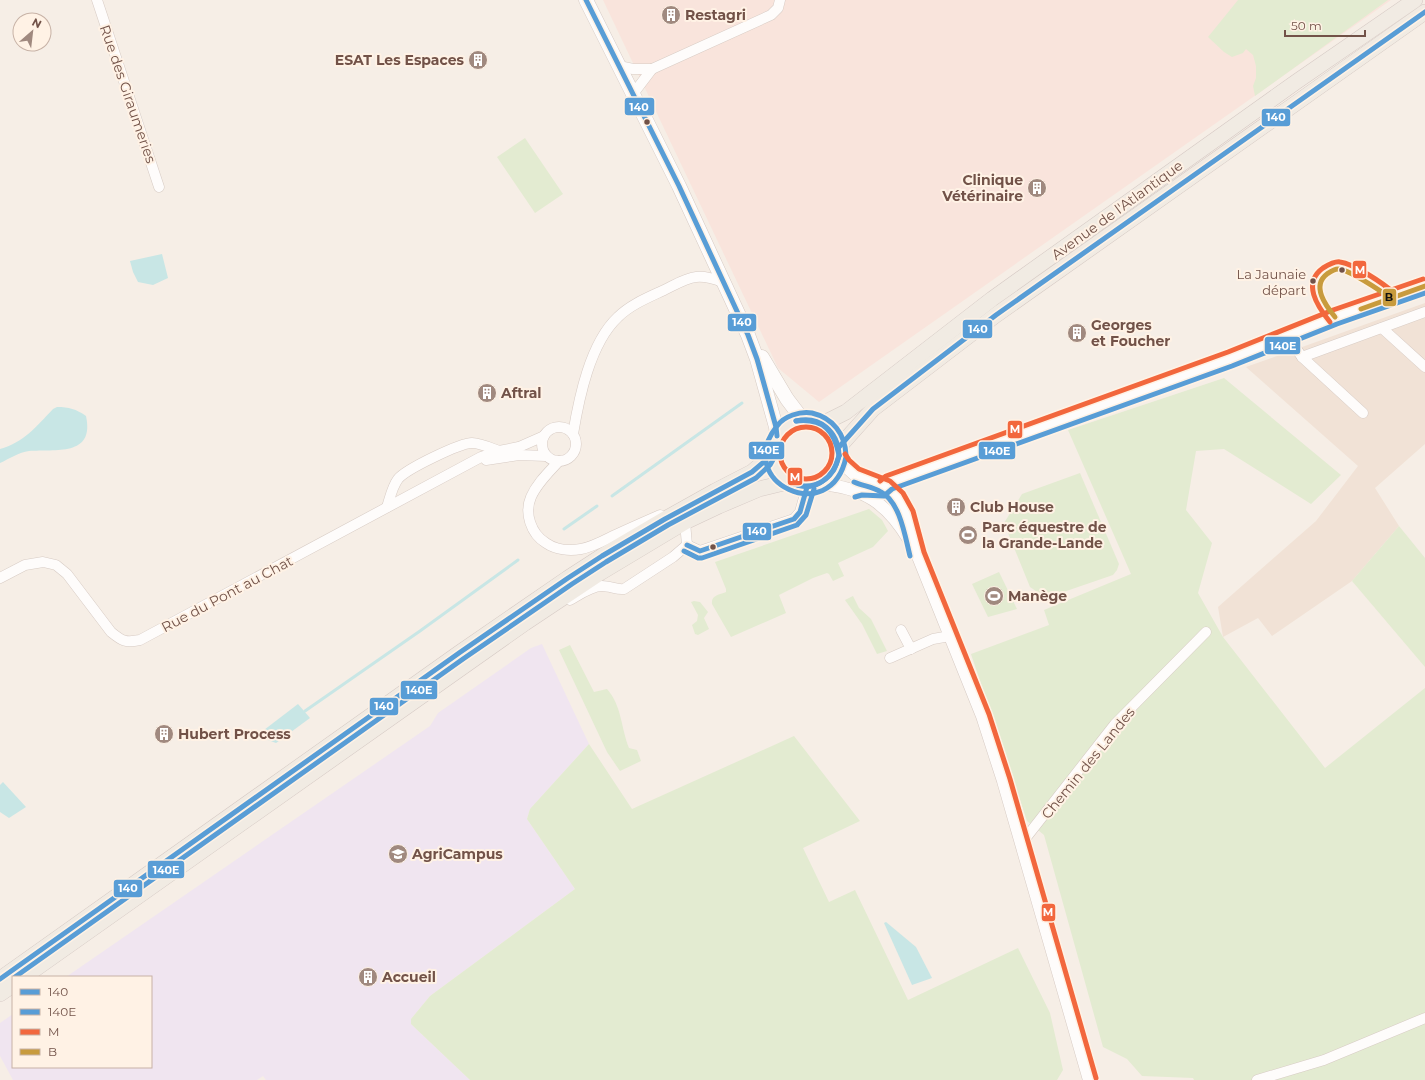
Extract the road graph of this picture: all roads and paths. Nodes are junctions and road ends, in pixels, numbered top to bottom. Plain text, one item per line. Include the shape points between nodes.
1 (97, 0) edge
2 (586, 0) edge
3 (780, 0) edge
4 (1415, 0) edge
5 (1425, 12) edge
6 (1425, 16) edge
7 (1404, 26) junction
8 (618, 66) junction
9 (652, 69) junction
10 (633, 94) junction
11 (159, 187) dead end
12 (723, 282) junction
13 (1425, 286) edge
14 (1425, 312) edge
15 (1382, 328) junction
16 (748, 335) junction
17 (1288, 337) junction
18 (1302, 357) junction
19 (1425, 367) edge
20 (1363, 413) dead end
21 (804, 420) junction
22 (822, 424) junction
23 (573, 434) junction
24 (544, 436) junction
25 (775, 441) junction
26 (499, 451) junction
27 (839, 453) junction
28 (546, 456) junction
29 (559, 461) junction
30 (472, 462) junction
31 (788, 482) junction
32 (813, 486) junction
33 (885, 486) junction
34 (853, 490) junction
35 (715, 491) junction
36 (387, 507) junction
37 (685, 522) junction
38 (687, 545) junction
39 (917, 554) junction
40 (0, 578) edge
41 (525, 624) junction
42 (901, 630) dead end
43 (1206, 632) dead end
44 (950, 636) junction
45 (911, 649) junction
46 (890, 658) dead end
47 (1021, 844) junction
48 (25, 976) edge
49 (0, 979) edge
50 (12, 986) edge
51 (0, 994) edge
52 (1425, 1018) edge
53 (1089, 1080) edge
54 (1257, 1080) edge

1 - 11 street, Rue des Giraumeries
2 - 8 main road
3 - 9 street via 778,8 771,15
4 - 22 main road, Avenue de l'Atlantique via 992,299 846,412
5 - 7 main road, Avenue de l'Atlantique
6 - 7 street
7 - 27 main road, Avenue de l'Atlantique via 996,315 873,409
8 - 9 street
8 - 10 main road
9 - 10 street
10 - 12 main road
12 - 16 main road
12 - 23 street via 696,277 683,281 632,305 608,326 592,358
13 - 17 street
14 - 15 street
15 - 18 street
15 - 19 street
16 - 21 main road via 787,399
16 - 25 main road via 758,359 776,427
17 - 18 street
17 - 33 street
18 - 20 street
21 - 22 main road
21 - 25 main road via 784,428
22 - 27 main road via 833,434
23 - 24 street via 562,427 554,428
23 - 29 street via 576,447 573,454
24 - 26 street, Rue du Pont au Chat via 518,447
24 - 28 street via 542,442
25 - 31 main road via 775,466
25 - 35 main road via 764,461 752,472
26 - 30 street, Rue du Pont au Chat
26 - 36 street via 474,443 462,444 446,451 399,478
27 - 32 main road via 834,473
27 - 33 street via 844,465 855,475
28 - 29 street
28 - 30 street via 519,455
29 - 35 street via 545,475 530,497 528,510 529,521 535,532 546,543 562,549 582,549 598,543
30 - 36 street, Rue du Pont au Chat
31 - 32 main road via 797,486
31 - 37 main road via 759,489
32 - 34 street via 832,485
32 - 38 street via 794,519 700,551
33 - 34 street via 881,490
33 - 39 street via 897,497 906,514
34 - 39 street via 880,504 891,514
35 - 49 main road via 568,578
36 - 40 street, Rue du Pont au Chat via 140,640 120,640 111,632 67,574 56,565 43,562 24,565
37 - 38 street
37 - 41 main road via 600,573
38 - 41 street via 674,558 624,589 596,587
39 - 44 street
41 - 48 main road
42 - 45 street
43 - 47 street, Chemin des Landes via 1115,724
44 - 45 street via 933,639
44 - 47 street via 982,716
45 - 46 street
47 - 53 street
50 - 51 main road
52 - 54 street via 1324,1060

